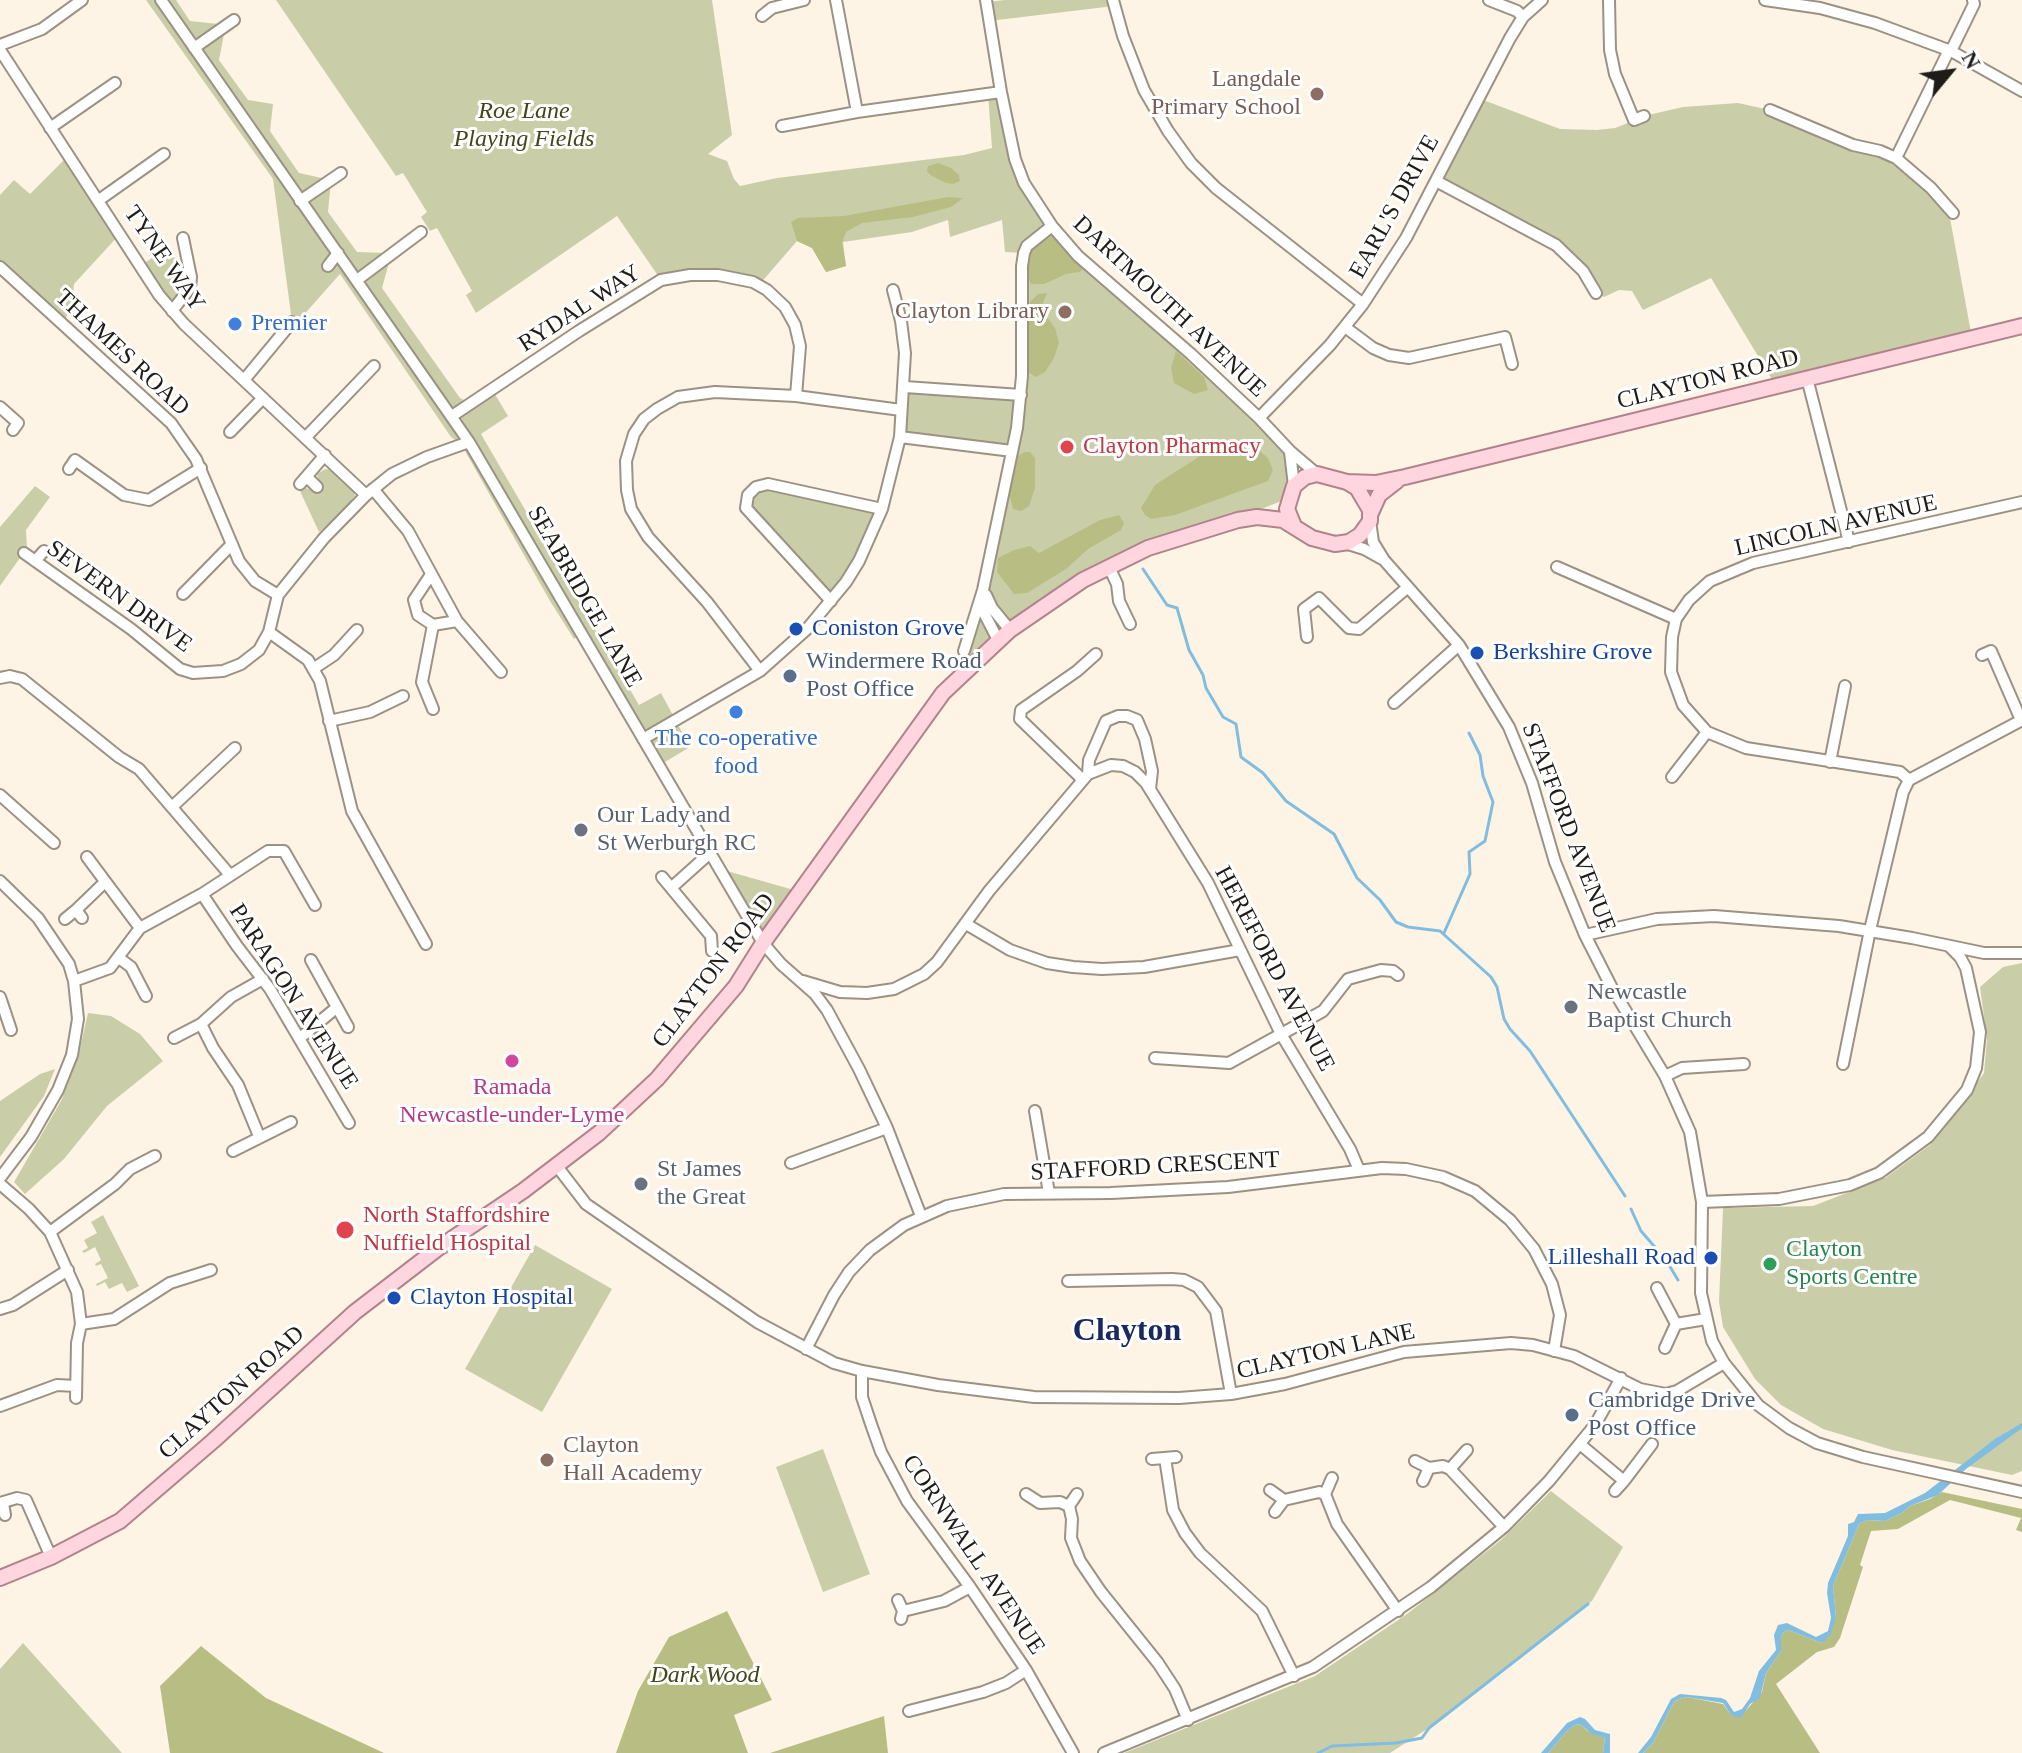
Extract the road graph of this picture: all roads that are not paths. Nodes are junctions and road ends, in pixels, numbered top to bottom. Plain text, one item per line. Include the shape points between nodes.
1 (82, 0) edge
2 (161, 0) edge
3 (804, 0) edge
4 (836, 0) edge
5 (986, 0) edge
6 (1113, 0) edge
7 (1489, 0) edge
8 (1542, 0) edge
9 (1609, 0) edge
10 (1765, 0) edge
11 (1973, 0) edge
12 (1792, 2) edge
13 (762, 16) dead end
14 (1523, 17) junction
15 (234, 20) dead end
16 (0, 48) edge
17 (194, 48) junction
18 (1950, 51) junction
19 (115, 83) dead end
20 (2022, 91) edge
21 (1001, 92) junction
22 (1770, 110) dead end
23 (857, 112) junction
24 (1644, 116) dead end
25 (782, 126) dead end
26 (50, 128) junction
27 (164, 154) dead end
28 (1896, 158) junction
29 (341, 173) dead end
30 (1436, 181) junction
31 (99, 200) junction
32 (300, 201) junction
33 (1953, 213) dead end
34 (1052, 226) junction
35 (421, 232) dead end
36 (183, 238) dead end
37 (338, 253) junction
38 (328, 266) dead end
39 (0, 267) edge
40 (357, 280) junction
41 (893, 290) dead end
42 (1596, 293) dead end
43 (1363, 304) junction
44 (172, 311) junction
45 (292, 322) dead end
46 (2022, 326) edge
47 (1345, 327) junction
48 (1512, 364) dead end
49 (374, 366) dead end
50 (1807, 378) junction
51 (244, 380) junction
52 (905, 387) junction
53 (1021, 395) junction
54 (796, 396) junction
55 (263, 398) junction
56 (0, 407) edge
57 (901, 410) junction
58 (452, 416) junction
59 (1259, 418) junction
60 (13, 430) dead end
61 (230, 432) dead end
62 (306, 437) junction
63 (900, 437) junction
64 (469, 442) junction
65 (1012, 451) junction
66 (1290, 451) junction
67 (325, 455) junction
68 (201, 468) junction
69 (69, 469) dead end
70 (1317, 474) junction
71 (1405, 477) junction
72 (1347, 482) junction
73 (317, 487) dead end
74 (370, 492) junction
75 (1291, 492) junction
76 (2022, 502) edge
77 (882, 509) junction
78 (1370, 518) junction
79 (1238, 520) junction
80 (1294, 526) junction
81 (1849, 542) junction
82 (1344, 543) junction
83 (232, 544) junction
84 (44, 551) dead end
85 (24, 553) dead end
86 (1384, 560) junction
87 (35, 561) junction
88 (1109, 567) junction
89 (1557, 567) dead end
90 (430, 576) junction
91 (1408, 587) junction
92 (983, 590) junction
93 (183, 594) dead end
94 (278, 595) junction
95 (831, 601) junction
96 (1676, 619) junction
97 (457, 621) junction
98 (1130, 624) dead end
99 (433, 625) junction
100 (357, 630) dead end
101 (1010, 630) junction
102 (269, 632) junction
103 (1307, 637) dead end
104 (998, 640) junction
105 (1459, 645) junction
106 (964, 651) dead end
107 (1096, 654) dead end
108 (1982, 655) dead end
109 (313, 669) junction
110 (760, 671) junction
111 (501, 672) dead end
112 (0, 678) edge
113 (1845, 686) dead end
114 (403, 696) dead end
115 (1394, 703) dead end
116 (433, 709) dead end
117 (2022, 720) edge
118 (329, 721) junction
119 (1707, 732) junction
120 (643, 739) junction
121 (235, 748) dead end
122 (1830, 762) junction
123 (1085, 777) junction
124 (1672, 777) dead end
125 (1909, 780) junction
126 (1150, 789) junction
127 (0, 795) edge
128 (173, 806) junction
129 (51, 835) dead end
130 (710, 853) junction
131 (87, 857) dead end
132 (230, 875) junction
133 (662, 877) dead end
134 (0, 881) edge
135 (105, 882) junction
136 (671, 888) junction
137 (202, 894) junction
138 (315, 905) dead end
139 (65, 919) dead end
140 (966, 924) junction
141 (140, 928) junction
142 (1870, 930) junction
143 (1585, 935) junction
144 (763, 943) junction
145 (426, 944) dead end
146 (1949, 946) junction
147 (1240, 950) junction
148 (712, 951) dead end
149 (1984, 953) junction
150 (2022, 953) edge
151 (119, 958) junction
152 (311, 960) dead end
153 (1966, 968) junction
154 (1398, 975) dead end
155 (263, 979) junction
156 (801, 980) junction
157 (74, 981) junction
158 (840, 992) junction
159 (146, 996) dead end
160 (0, 997) edge
161 (336, 1008) junction
162 (827, 1010) junction
163 (201, 1024) junction
164 (348, 1027) dead end
165 (11, 1030) dead end
166 (1281, 1034) junction
167 (174, 1038) dead end
168 (300, 1038) junction
169 (1155, 1058) dead end
170 (1744, 1064) dead end
171 (1843, 1064) dead end
172 (1665, 1076) junction
173 (1035, 1111) dead end
174 (291, 1122) dead end
175 (349, 1123) dead end
176 (887, 1128) junction
177 (259, 1136) junction
178 (233, 1151) dead end
179 (155, 1156) dead end
180 (791, 1163) dead end
181 (556, 1165) junction
182 (1359, 1170) junction
183 (0, 1178) edge
184 (0, 1184) edge
185 (1049, 1193) junction
186 (1702, 1202) junction
187 (921, 1216) junction
188 (50, 1232) junction
189 (68, 1270) junction
190 (211, 1270) dead end
191 (1068, 1281) dead end
192 (1657, 1288) dead end
193 (0, 1309) edge
194 (1706, 1319) junction
195 (81, 1324) junction
196 (1676, 1324) junction
197 (1665, 1348) dead end
198 (806, 1349) junction
199 (1554, 1351) junction
200 (1724, 1363) junction
201 (862, 1371) junction
202 (1621, 1378) junction
203 (76, 1386) junction
204 (1231, 1394) junction
205 (76, 1398) dead end
206 (0, 1406) edge
207 (1652, 1444) dead end
208 (1581, 1445) junction
209 (1467, 1450) dead end
210 (1152, 1459) dead end
211 (1415, 1461) dead end
212 (1429, 1468) junction
213 (1450, 1469) junction
214 (1332, 1478) dead end
215 (1423, 1481) dead end
216 (1624, 1481) junction
217 (1270, 1490) dead end
218 (1615, 1491) dead end
219 (2022, 1492) edge
220 (1026, 1494) dead end
221 (1077, 1494) dead end
222 (1325, 1494) junction
223 (1284, 1500) junction
224 (2, 1503) edge
225 (1040, 1503) junction
226 (1069, 1506) junction
227 (1275, 1512) dead end
228 (1030, 1513) dead end
229 (5, 1515) dead end
230 (1504, 1527) junction
231 (51, 1557) junction
232 (1, 1578) edge
233 (970, 1587) junction
234 (898, 1600) dead end
235 (1398, 1611) junction
236 (1026, 1670) junction
237 (1294, 1676) junction
238 (909, 1710) dead end
239 (1188, 1720) junction
240 (1073, 1753) edge
241 (1104, 1753) edge

1 - 16 street via 42,29
2 - 17 street, SEABRIDGE LANE
3 - 13 street
4 - 23 street
5 - 21 street, DARTMOUTH AVENUE
6 - 43 street via 1144,90 1191,163
7 - 14 street
8 - 14 street, EARL'S DRIVE
9 - 24 street via 1615,74 1634,120
10 - 12 street
11 - 18 street
12 - 18 street via 1875,23
14 - 30 street, EARL'S DRIVE
15 - 17 street
16 - 26 street, TYNE WAY
17 - 32 street, SEABRIDGE LANE
18 - 20 street
18 - 28 street
19 - 26 street
21 - 23 street
21 - 34 street, DARTMOUTH AVENUE via 1020,173
22 - 28 street
23 - 25 street
26 - 31 street, TYNE WAY
27 - 31 street
28 - 33 street
29 - 32 street
30 - 42 street via 1556,245 1583,271
30 - 43 street, EARL'S DRIVE
31 - 44 street, TYNE WAY
32 - 37 street, SEABRIDGE LANE
34 - 53 street via 1027,246 1022,266
34 - 59 street, DARTMOUTH AVENUE via 1078,256
35 - 40 street
36 - 44 street via 190,288
37 - 38 street
37 - 40 street, SEABRIDGE LANE
39 - 68 street, THAMES ROAD via 171,423
40 - 58 street, SEABRIDGE LANE
41 - 52 street via 904,342
43 - 47 street, EARL'S DRIVE
44 - 51 street, TYNE WAY
45 - 51 street
46 - 50 main road, CLAYTON ROAD
47 - 48 street via 1373,348 1409,358 1505,333
47 - 59 street, EARL'S DRIVE
49 - 62 street
50 - 71 main road, CLAYTON ROAD
50 - 81 street
51 - 55 street, TYNE WAY
52 - 53 street
52 - 57 street
53 - 65 street
54 - 57 street
54 - 58 street, RYDAL WAY via 800,346 785,307 753,282 690,275 661,280
54 - 110 street via 715,392 678,397 644,419 626,461 631,509 648,537
55 - 61 street
55 - 62 street, TYNE WAY
56 - 60 street via 18,423
57 - 63 street
58 - 64 street, SEABRIDGE LANE
59 - 66 street, DARTMOUTH AVENUE
62 - 67 street, TYNE WAY
63 - 65 street
63 - 77 street
64 - 74 street, SEVERN DRIVE via 415,462
64 - 120 street, SEABRIDGE LANE
65 - 92 street
66 - 70 street, DARTMOUTH AVENUE
66 - 75 street
67 - 73 street via 303,480
67 - 74 street, TYNE WAY
68 - 69 street via 149,500 124,495 83,460 75,460
68 - 83 street, THAMES ROAD
70 - 72 main road
70 - 75 main road via 1305,477
71 - 72 main road, CLAYTON ROAD
71 - 78 main road, CLAYTON ROAD via 1379,495
72 - 78 main road via 1364,496
74 - 90 street, TYNE WAY via 408,531
74 - 94 street, SEVERN DRIVE
75 - 79 main road, CLAYTON ROAD
75 - 80 main road via 1287,509
76 - 81 street, LINCOLN AVENUE
77 - 95 street via 859,561
77 - 95 street via 768,484 748,495 746,508
78 - 82 main road via 1360,535
78 - 86 street, STAFFORD AVENUE via 1373,542
79 - 80 main road, CLAYTON ROAD via 1268,517
79 - 88 main road, CLAYTON ROAD via 1148,548
80 - 82 main road via 1325,542
81 - 96 street, LINCOLN AVENUE via 1724,574 1699,590
82 - 86 street, STAFFORD AVENUE
83 - 93 street
83 - 94 street, THAMES ROAD via 246,572
84 - 87 street
85 - 87 street, SEVERN DRIVE
86 - 91 street, STAFFORD AVENUE
87 - 102 street, SEVERN DRIVE via 180,669 193,673 241,664 259,650
88 - 98 street
88 - 101 main road, CLAYTON ROAD
89 - 96 street
90 - 97 street, TYNE WAY
90 - 99 street via 414,600 418,615
91 - 103 street via 1359,629 1349,628 1319,598 1304,609
91 - 105 street, STAFFORD AVENUE
92 - 101 street
92 - 104 street via 984,613
92 - 106 street
94 - 102 street, SEVERN DRIVE
95 - 110 street
96 - 119 street via 1671,672 1683,705
97 - 99 street
97 - 111 street, TYNE WAY
99 - 116 street via 422,682
100 - 109 street
101 - 104 main road, CLAYTON ROAD
102 - 109 street
104 - 144 main road, CLAYTON ROAD via 943,693
105 - 115 street
105 - 143 street, STAFFORD AVENUE via 1509,727
107 - 123 street via 1021,710 1020,719
108 - 117 street via 1991,651
109 - 118 street
110 - 120 street
112 - 128 street via 22,679 139,769
113 - 122 street
114 - 118 street via 370,712
117 - 125 street
118 - 145 street via 352,811
119 - 122 street via 1746,748
119 - 124 street
120 - 130 street, SEABRIDGE LANE
121 - 128 street
122 - 125 street via 1900,772
123 - 126 street, HEREFORD AVENUE via 1111,765 1123,766
123 - 126 street, HEREFORD AVENUE via 1106,721 1127,716 1137,720 1145,739
123 - 140 street, HEREFORD AVENUE
125 - 142 street
126 - 147 street, HEREFORD AVENUE via 1208,883
127 - 129 street
128 - 132 street
130 - 136 street
130 - 144 street, SEABRIDGE LANE
131 - 135 street
132 - 137 street
132 - 138 street via 268,851 284,851
133 - 136 street
134 - 157 street via 55,940
135 - 139 street via 79,914
135 - 141 street
136 - 148 street via 711,936
137 - 141 street
137 - 155 street, PARAGON AVENUE
140 - 147 street via 1010,950 1073,967 1144,967
140 - 158 street, HEREFORD AVENUE via 937,962 911,982 867,993
141 - 151 street
142 - 143 street via 1714,916 1657,919
142 - 146 street
142 - 171 street
143 - 172 street, STAFFORD AVENUE
144 - 156 street, SEABRIDGE LANE
144 - 181 main road, CLAYTON ROAD via 736,986 657,1079
146 - 149 street
146 - 153 street
147 - 166 street, HEREFORD AVENUE
149 - 150 street
149 - 153 street
151 - 157 street via 104,972
151 - 159 street via 131,967
152 - 161 street
153 - 186 street via 1980,1032 1976,1068 1967,1090 1928,1137 1879,1173 1850,1185 1779,1199
154 - 166 street via 1381,970 1348,979 1323,1011
155 - 163 street via 231,997
155 - 168 street, PARAGON AVENUE
156 - 158 street, HEREFORD AVENUE
156 - 162 street, SEABRIDGE LANE
157 - 183 street via 78,1019 67,1067 31,1137
158 - 162 street
160 - 165 street
161 - 164 street
161 - 168 street
162 - 176 street, SEABRIDGE LANE
163 - 167 street
163 - 177 street via 238,1085
166 - 169 street via 1229,1063
166 - 182 street, HEREFORD AVENUE
168 - 175 street, PARAGON AVENUE
170 - 172 street via 1682,1068
172 - 186 street, STAFFORD AVENUE via 1690,1132
173 - 185 street
174 - 177 street
176 - 180 street
176 - 187 street, SEABRIDGE LANE
177 - 178 street
179 - 188 street via 130,1169
181 - 198 street, CLAYTON LANE via 586,1204 757,1322
181 - 231 main road, CLAYTON ROAD via 355,1312 120,1521
182 - 185 street, STAFFORD CRESCENT via 1228,1187
182 - 199 street, STAFFORD CRESCENT via 1406,1169 1443,1177 1475,1191 1510,1220 1534,1249 1552,1284 1560,1315
184 - 188 street
185 - 187 street, STAFFORD CRESCENT via 975,1198
186 - 194 street, STAFFORD AVENUE via 1701,1293
187 - 198 street, STAFFORD CRESCENT via 888,1235 849,1272
188 - 189 street
189 - 193 street
189 - 195 street
190 - 195 street via 170,1283 114,1319
191 - 204 street via 1172,1279 1198,1287 1216,1311
192 - 196 street
194 - 196 street
194 - 200 street, STAFFORD AVENUE
195 - 203 street
196 - 197 street
198 - 201 street, CLAYTON LANE
199 - 202 street, CLAYTON LANE
199 - 204 street, CLAYTON LANE via 1511,1343 1404,1352
200 - 202 street, CLAYTON LANE via 1666,1394
200 - 219 street via 1758,1405 1817,1443
201 - 204 street, CLAYTON LANE via 1034,1397
201 - 233 street, CORNWALL AVENUE via 862,1397 881,1452 907,1501
202 - 208 street
203 - 205 street
203 - 206 street via 57,1385
207 - 216 street
208 - 216 street
208 - 230 street
209 - 213 street
210 - 237 street via 1170,1458 1173,1510 1185,1533 1262,1611
211 - 212 street
212 - 213 street
212 - 215 street
213 - 230 street
214 - 222 street
216 - 218 street
217 - 223 street
220 - 225 street
221 - 226 street
222 - 223 street
222 - 235 street via 1337,1524
223 - 227 street
224 - 229 street
224 - 231 street via 26,1500
225 - 226 street
225 - 228 street
226 - 239 street via 1071,1538 1080,1561 1158,1663
230 - 235 street
231 - 232 main road, CLAYTON ROAD
233 - 234 street via 902,1615
233 - 236 street, CORNWALL AVENUE
235 - 237 street
236 - 238 street via 983,1692
236 - 240 street, CORNWALL AVENUE
237 - 239 street
239 - 241 street

